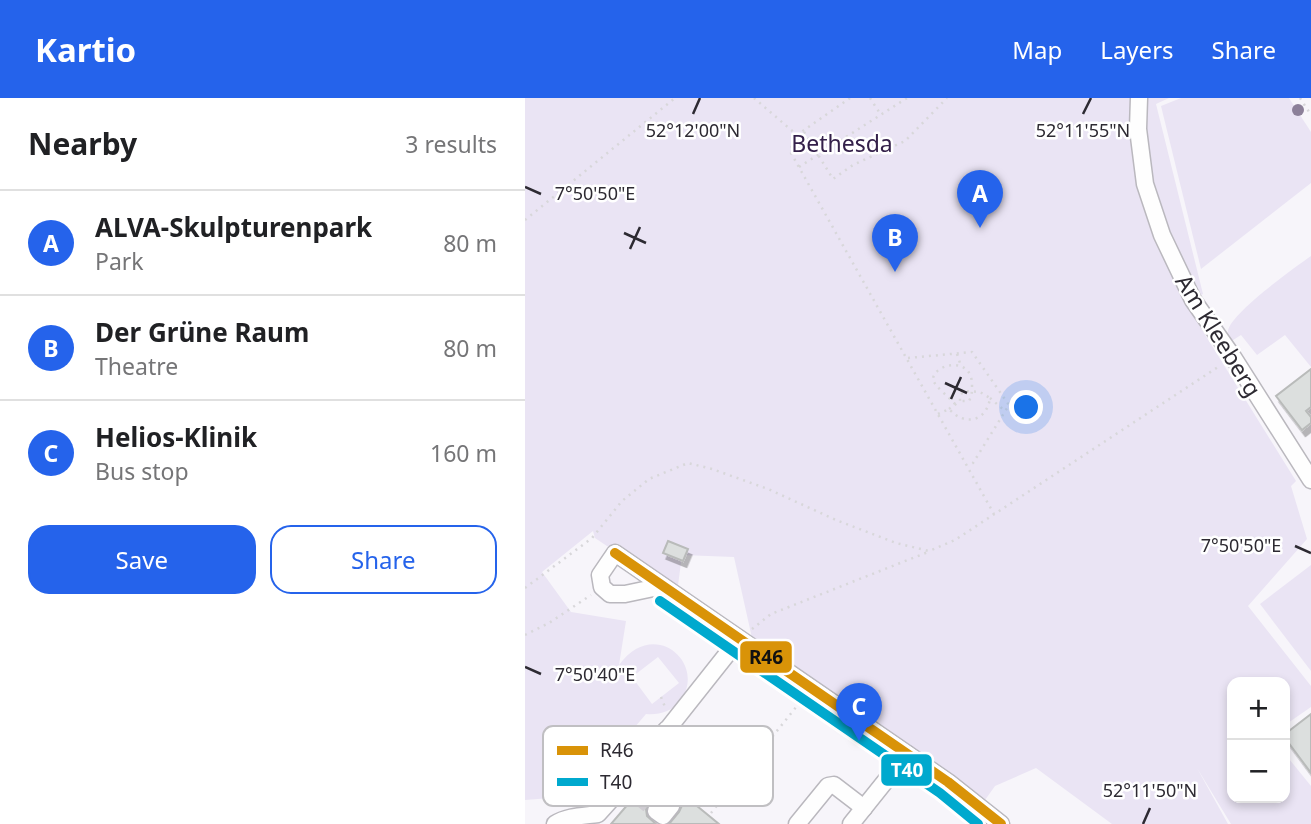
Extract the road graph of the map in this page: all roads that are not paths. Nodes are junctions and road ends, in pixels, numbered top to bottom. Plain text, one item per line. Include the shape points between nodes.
1 (1139, 98) edge
2 (1311, 480) edge
3 (663, 586) junction
4 (739, 639) junction
5 (669, 726) edge
6 (907, 754) junction
7 (608, 806) edge
8 (671, 806) edge
9 (864, 808) junction
10 (656, 811) dead end
11 (555, 824) edge
12 (797, 824) edge
13 (851, 824) edge
14 (1002, 824) edge

1 - 2 street, Am Kleeberg via 1145,184 1161,235 1193,300
3 - 3 street via 615,553 600,575 602,587 610,594
3 - 4 street
4 - 5 street
4 - 6 street
6 - 9 street
6 - 14 street
7 - 11 street via 598,814
8 - 10 street via 663,816
9 - 12 street via 834,785 828,786
9 - 13 street

